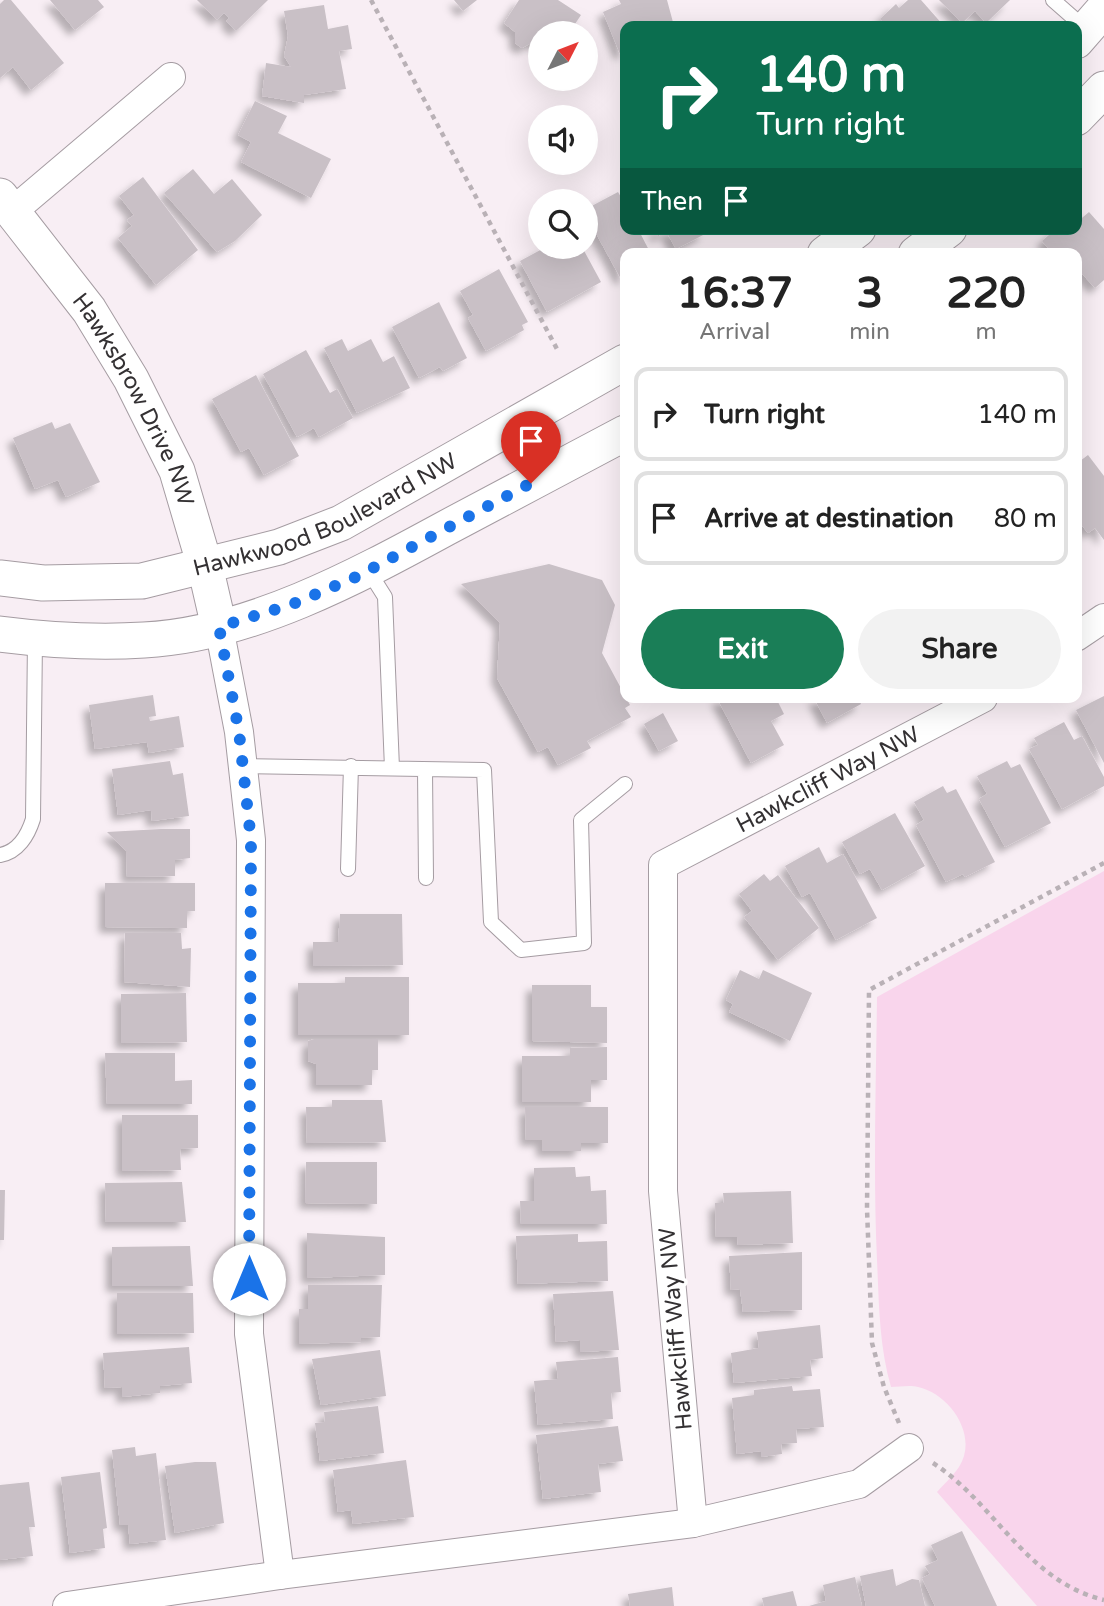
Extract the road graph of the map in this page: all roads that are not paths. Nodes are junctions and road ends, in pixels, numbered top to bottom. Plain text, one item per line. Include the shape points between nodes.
1 (1053, 0) edge
2 (1080, 21) edge
3 (171, 77) dead end
4 (1104, 89) edge
5 (1082, 112) edge
6 (7, 203) edge
7 (850, 235) edge
8 (941, 235) edge
9 (833, 248) edge
10 (924, 248) edge
11 (620, 365) edge
12 (620, 436) edge
13 (205, 566) junction
14 (368, 570) junction
15 (0, 578) edge
16 (1104, 618) edge
17 (219, 627) junction
18 (1082, 632) edge
19 (0, 634) edge
20 (35, 639) junction
21 (973, 703) edge
22 (243, 766) junction
23 (351, 766) junction
24 (393, 768) junction
25 (425, 770) junction
26 (625, 784) dead end
27 (0, 855) edge
28 (348, 869) dead end
29 (426, 877) dead end
30 (909, 1448) road end
31 (693, 1523) junction
32 (280, 1574) junction
33 (67, 1606) edge

1 - 2 lane
3 - 6 street
4 - 5 street
6 - 13 street, Hawksbrow Drive NW via 89,310 131,379 177,471
7 - 9 street
8 - 10 street
11 - 13 street, Hawkwood Boulevard NW via 341,523 279,547
12 - 14 street
13 - 15 street, Hawkwood Boulevard NW via 142,581 43,583
13 - 17 street, Hawksbrow Drive NW
14 - 17 street via 293,604
14 - 24 lane via 385,597
16 - 18 street
17 - 20 street via 145,640
17 - 22 street
19 - 20 street
20 - 27 lane via 33,819 16,847
21 - 31 street, Hawkcliff Way NW via 663,865 663,1191
22 - 23 lane
22 - 32 street via 251,840 249,1334
23 - 24 lane
23 - 28 lane
24 - 25 lane
25 - 26 lane via 484,770 491,922 520,950 584,943 581,820
25 - 29 lane
30 - 31 street via 859,1484
31 - 32 street
32 - 33 street

